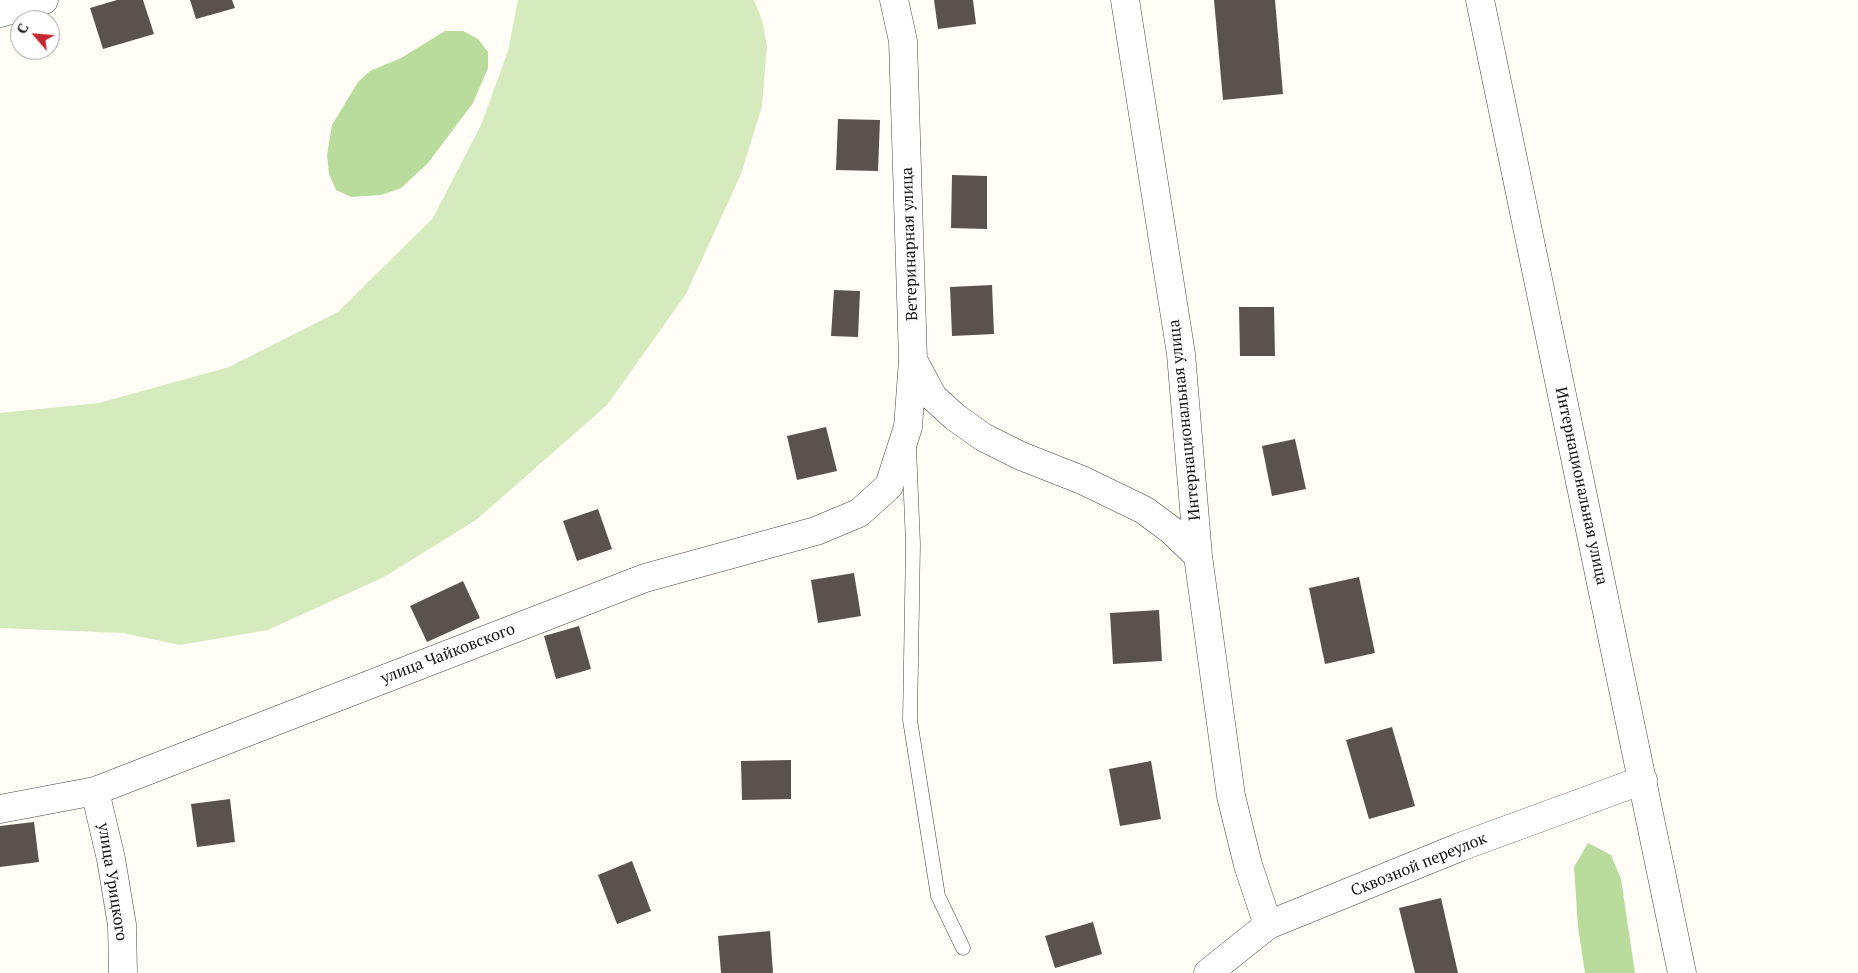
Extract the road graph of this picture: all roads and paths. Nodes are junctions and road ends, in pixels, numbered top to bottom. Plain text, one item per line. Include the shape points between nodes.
1 (44, 0) edge
2 (894, 0) edge
3 (1125, 0) edge
4 (1480, 0) edge
5 (0, 13) edge
6 (913, 360) junction
7 (908, 427) junction
8 (889, 486) joint
9 (1198, 556) junction
10 (1643, 780) junction
11 (95, 791) junction
12 (0, 809) edge
13 (1268, 926) junction
14 (962, 948) dead end
15 (123, 973) edge
16 (1208, 973) edge
17 (1682, 973) edge

1 - 5 street
2 - 6 street, Ветеринарная улица via 903,41
3 - 9 street, Интернациональная улица via 1181,354
4 - 10 street, Интернациональная улица
6 - 7 street, Ветеринарная улица
6 - 9 street via 933,397 983,437 1144,510
7 - 8 street, Ветеринарная улица
7 - 14 lane via 913,544 910,720 938,896
8 - 11 street, улица Чайковского via 859,513 816,531 645,578
9 - 13 street, Интернациональная улица via 1231,796 1248,865
10 - 13 street, Сквозной переулок via 1460,847
10 - 17 street, Интернациональная улица
11 - 12 street, улица Чайковского
11 - 15 street, улица Урицкого via 122,924
13 - 16 street, Сквозной переулок

